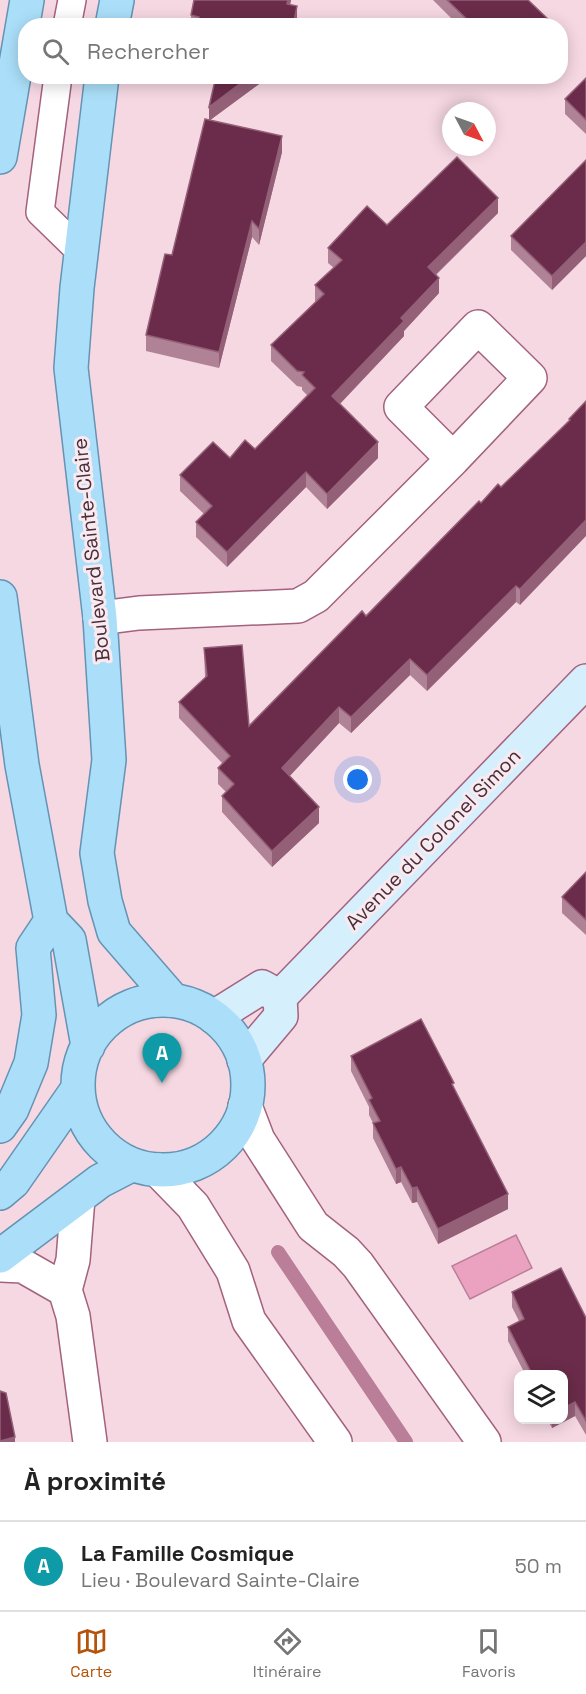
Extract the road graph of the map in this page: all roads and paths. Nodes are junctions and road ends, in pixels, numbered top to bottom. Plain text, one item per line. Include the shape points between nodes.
1 (27, 0) edge
2 (72, 0) edge
3 (117, 0) edge
4 (24, 18) edge
5 (69, 18) edge
6 (114, 18) edge
7 (18, 52) edge
8 (57, 84) edge
9 (101, 84) edge
10 (0, 157) edge
11 (81, 252) junction
12 (453, 459) dead end
13 (0, 597) edge
14 (100, 618) junction
15 (586, 681) edge
16 (51, 921) junction
17 (280, 997) junction
18 (173, 1000) junction
19 (214, 1017) junction
20 (88, 1046) junction
21 (244, 1059) junction
22 (78, 1090) junction
23 (245, 1106) junction
24 (0, 1126) edge
25 (144, 1168) junction
26 (0, 1193) edge
27 (78, 1198) junction
28 (0, 1256) edge
29 (0, 1265) edge
30 (65, 1290) junction
31 (90, 1442) edge
32 (335, 1442) edge
33 (484, 1442) edge

1 - 4 main road
2 - 5 lane
3 - 6 main road
7 - 10 main road
8 - 11 lane via 40,212
9 - 11 main road, Boulevard Sainte-Claire
11 - 14 main road, Boulevard Sainte-Claire via 71,368
12 - 14 street via 316,597 298,606
13 - 16 main road via 22,765
14 - 18 main road, Boulevard Sainte-Claire via 109,760 97,853 105,900 114,932
15 - 17 main road, Avenue du Colonel Simon
16 - 20 main road via 69,940
16 - 24 main road via 33,948 39,1015 32,1063 12,1109
17 - 19 main road via 262,987
17 - 21 main road via 281,1016
18 - 19 main road
18 - 20 main road via 147,1001 123,1010 103,1025
19 - 21 main road via 232,1036
20 - 22 main road via 80,1067
21 - 23 main road via 248,1091
22 - 25 main road via 82,1113 93,1135 110,1153
22 - 26 main road via 13,1182
23 - 25 main road via 233,1133 213,1154 187,1167
23 - 33 street via 258,1140 313,1226 358,1265
25 - 27 main road via 100,1182
25 - 32 street via 193,1206 233,1270 249,1321
27 - 28 main road
27 - 30 street via 73,1260
29 - 30 street via 23,1266
30 - 31 street via 73,1316

